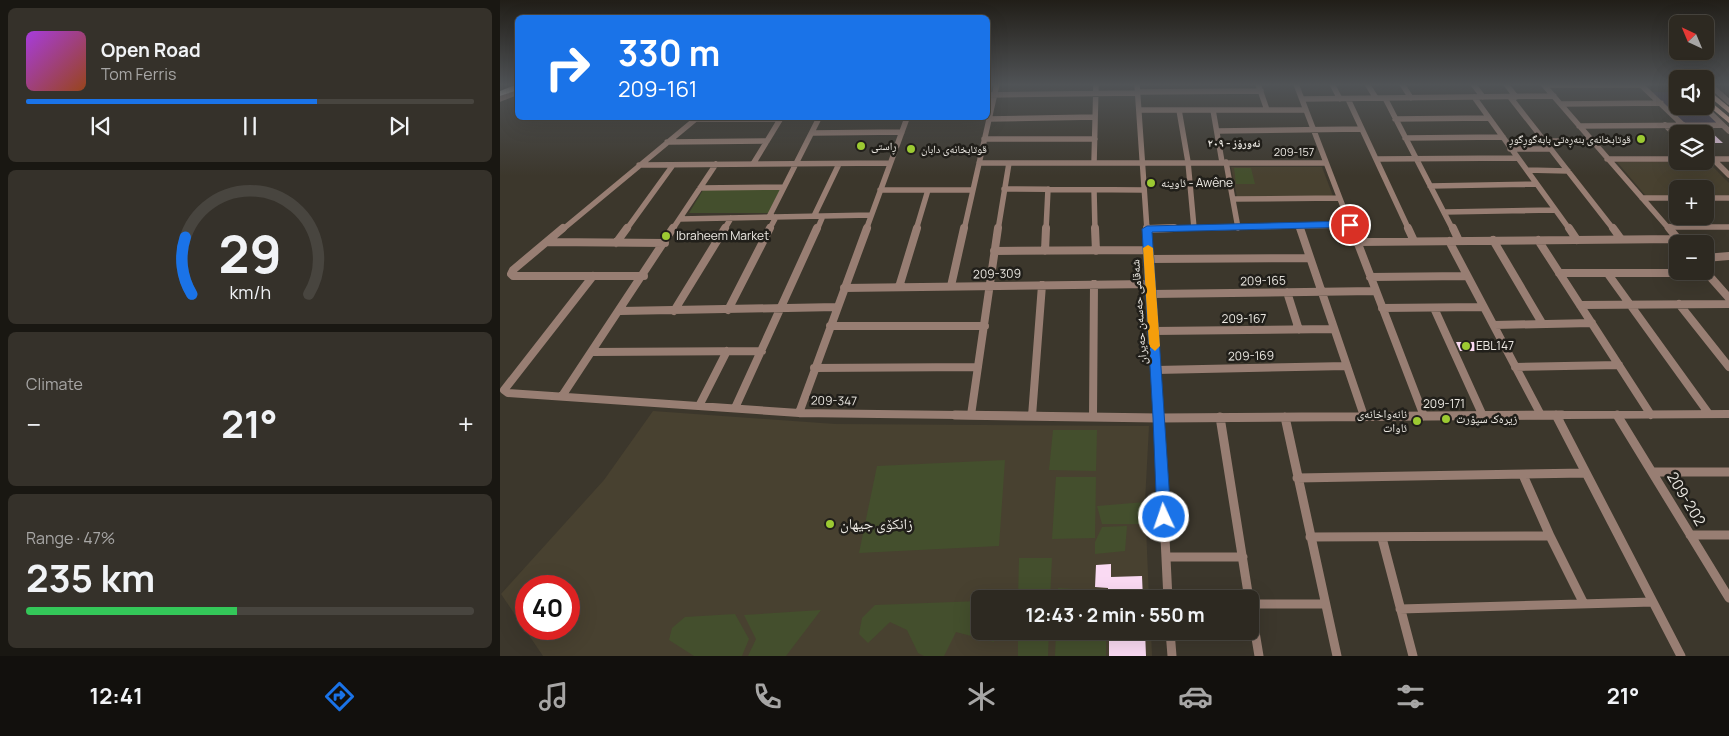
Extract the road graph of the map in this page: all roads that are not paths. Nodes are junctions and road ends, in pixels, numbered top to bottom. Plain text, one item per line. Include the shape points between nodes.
1 (1138, 115) edge
2 (1180, 115) edge
3 (1213, 115) edge
4 (1307, 115) edge
5 (1354, 115) edge
6 (1394, 115) edge
7 (1486, 115) edge
8 (1525, 115) edge
9 (1570, 115) edge
10 (1673, 115) edge
11 (1095, 117) joint
12 (1488, 118) junction
13 (990, 119) edge
14 (1396, 119) junction
15 (694, 120) edge
16 (779, 120) edge
17 (818, 120) edge
18 (906, 120) edge
19 (989, 120) edge
20 (1724, 122) edge
21 (1665, 125) junction
22 (1669, 125) edge
23 (1683, 125) joint
24 (1579, 126) junction
25 (1312, 129) junction
26 (1360, 129) junction
27 (1669, 129) edge
28 (1217, 131) junction
29 (1729, 131) edge
30 (902, 132) junction
31 (812, 133) junction
32 (1503, 137) junction
33 (1406, 138) junction
34 (984, 139) junction
35 (1094, 139) junction
36 (767, 141) junction
37 (1544, 141) junction
38 (1592, 141) junction
39 (667, 142) junction
40 (1510, 149) junction
41 (1550, 149) junction
42 (1517, 158) junction
43 (1376, 159) junction
44 (1607, 159) junction
45 (1669, 159) edge
46 (1714, 159) edge
47 (1729, 159) edge
48 (1416, 160) junction
49 (1714, 161) edge
50 (1142, 162) junction
51 (1188, 162) junction
52 (1224, 162) junction
53 (1326, 162) junction
54 (890, 163) junction
55 (979, 163) junction
56 (1009, 163) junction
57 (1094, 163) junction
58 (716, 164) junction
59 (753, 164) junction
60 (797, 164) junction
61 (839, 164) junction
62 (639, 165) junction
63 (673, 165) junction
64 (1527, 170) junction
65 (1568, 171) junction
66 (1729, 175) edge
67 (1536, 184) junction
68 (1430, 186) junction
69 (784, 187) junction
70 (700, 188) junction
71 (1004, 189) junction
72 (1048, 189) junction
73 (880, 190) junction
74 (928, 190) junction
75 (972, 190) junction
76 (1094, 190) junction
77 (1144, 190) junction
78 (1340, 198) junction
79 (1642, 198) junction
80 (1669, 198) edge
81 (1714, 198) edge
82 (1729, 198) edge
83 (1232, 199) junction
84 (1555, 210) junction
85 (1445, 212) junction
86 (871, 215) junction
87 (814, 216) junction
88 (823, 216) junction
89 (772, 217) junction
90 (731, 218) junction
91 (680, 219) junction
92 (1350, 225) junction
93 (1299, 227) junction
94 (1667, 227) junction
95 (1729, 227) edge
96 (1194, 228) junction
97 (1238, 228) junction
98 (1147, 229) junction
99 (1674, 235) edge
100 (1621, 239) junction
101 (1493, 240) junction
102 (1538, 240) junction
103 (1577, 240) junction
104 (1414, 241) junction
105 (1449, 241) junction
106 (1459, 241) junction
107 (1669, 241) edge
108 (547, 242) junction
109 (1357, 242) junction
110 (616, 243) junction
111 (665, 243) junction
112 (1148, 250) junction
113 (994, 251) junction
114 (1045, 251) junction
115 (1096, 251) junction
116 (1729, 256) edge
117 (1714, 257) edge
118 (1310, 258) junction
119 (1149, 259) junction
120 (1560, 273) junction
121 (1669, 273) edge
122 (1608, 274) junction
123 (593, 276) junction
124 (644, 276) junction
125 (1467, 276) junction
126 (1370, 277) junction
127 (1712, 280) edge
128 (1094, 284) junction
129 (1150, 284) junction
130 (1042, 285) junction
131 (950, 286) junction
132 (991, 286) junction
133 (899, 287) junction
134 (844, 288) junction
135 (1375, 291) junction
136 (1288, 292) junction
137 (1321, 292) junction
138 (1151, 294) junction
139 (1729, 299) edge
140 (1580, 304) junction
141 (1631, 304) junction
142 (1679, 304) junction
143 (837, 307) junction
144 (1484, 307) junction
145 (1382, 308) junction
146 (1434, 308) junction
147 (781, 309) junction
148 (728, 310) junction
149 (620, 311) junction
150 (674, 311) junction
151 (1542, 323) junction
152 (1592, 323) junction
153 (1494, 325) junction
154 (830, 326) junction
155 (985, 326) junction
156 (1334, 329) junction
157 (1299, 330) junction
158 (1154, 331) junction
159 (727, 351) junction
160 (762, 351) junction
161 (592, 352) junction
162 (1619, 365) junction
163 (1347, 366) junction
164 (978, 367) junction
165 (1515, 367) junction
166 (1729, 367) edge
167 (814, 368) junction
168 (1156, 370) junction
169 (562, 396) junction
170 (699, 406) junction
171 (735, 408) junction
172 (799, 413) junction
173 (1709, 414) junction
174 (1729, 414) edge
175 (971, 415) junction
176 (1540, 415) junction
177 (1556, 415) junction
178 (1618, 415) junction
179 (1651, 415) junction
180 (1032, 416) junction
181 (1364, 416) junction
182 (1424, 416) junction
183 (1483, 416) junction
184 (1093, 417) junction
185 (1285, 417) junction
186 (1160, 418) junction
187 (1220, 418) junction
188 (1652, 472) junction
189 (1729, 472) edge
190 (1585, 473) junction
191 (1523, 475) junction
192 (1297, 478) junction
193 (1690, 535) junction
194 (1729, 535) edge
195 (1550, 536) junction
196 (1310, 537) junction
197 (1382, 538) junction
198 (1166, 557) junction
199 (1243, 557) junction
200 (1168, 590) edge
201 (1248, 590) edge
202 (1729, 598) edge
203 (1259, 602) edge
204 (1653, 602) junction
205 (1325, 604) junction
206 (1584, 604) junction
207 (1400, 609) junction
208 (1171, 640) edge
209 (1256, 640) edge
210 (1172, 656) edge
211 (1259, 656) edge
212 (1337, 656) edge
213 (1413, 656) edge
214 (1682, 656) edge

1 - 50 street, شەقامی حەسەن حەیران
2 - 51 street
3 - 28 street
4 - 25 street
5 - 26 street
6 - 14 street
7 - 12 street
8 - 37 street
9 - 24 street
10 - 23 street
11 - 13 street
11 - 35 street
12 - 14 street
12 - 32 street
14 - 33 street
15 - 39 street
16 - 36 street
17 - 31 street
18 - 30 street
19 - 34 street
20 - 23 street
20 - 29 street
21 - 22 street
21 - 24 street
21 - 27 street
24 - 38 street
25 - 26 street
25 - 28 street
25 - 53 street
26 - 43 street
28 - 52 street
30 - 31 street
30 - 54 street
31 - 60 street
32 - 33 street
32 - 40 street
33 - 48 street
34 - 35 street
34 - 55 street
35 - 57 street
36 - 39 street
36 - 59 street
37 - 38 street
37 - 41 street
38 - 44 street
39 - 62 street
40 - 41 street
40 - 42 street
41 - 65 street
42 - 48 street
42 - 64 street
43 - 48 street
43 - 104 street
44 - 45 street
44 - 79 street
46 - 47 street
48 - 68 street
49 - 66 street
50 - 51 street, 209-157
50 - 57 street, 209-157
50 - 77 street, شەقامی حەسەن حەیران
51 - 52 street, 209-157
51 - 96 street
52 - 53 street, 209-157
52 - 83 street
53 - 78 street
54 - 61 street
54 - 73 street
55 - 56 street, 209-157
55 - 75 street
56 - 57 street, 209-157
56 - 71 street
58 - 59 street
58 - 63 street
58 - 70 street
59 - 60 street
60 - 61 street
60 - 69 street
61 - 87 street
62 - 63 street
62 - 108 street
63 - 110 street
64 - 65 street
64 - 67 street
65 - 100 street
67 - 68 street
67 - 84 street
68 - 85 street
69 - 70 street
69 - 89 street
70 - 91 street
71 - 72 street
71 - 113 street
72 - 76 street
72 - 114 street
73 - 74 street
73 - 86 street
74 - 75 street
74 - 133 street
75 - 131 street
76 - 77 street
76 - 115 street
77 - 98 street, شەقامی حەسەن حەیران
78 - 83 street
78 - 92 street
79 - 80 street
79 - 94 street
81 - 82 street
83 - 97 street
84 - 85 street
84 - 103 street
85 - 106 street
86 - 88 street
86 - 134 street
87 - 88 street
87 - 89 street
88 - 147 street
89 - 90 street
89 - 148 street
90 - 91 street
90 - 150 street
91 - 111 street
92 - 93 street
92 - 109 street
93 - 97 street
93 - 118 street
94 - 95 street
94 - 99 street
96 - 97 street
96 - 98 street
98 - 112 street, شەقامی حەسەن حەیران
100 - 103 street
100 - 107 street
101 - 102 street
101 - 106 street
101 - 151 street
102 - 103 street
102 - 120 street
104 - 105 street
104 - 109 street
105 - 106 street
105 - 125 street
108 - 110 street
108 - 123 street via 511,274
109 - 126 street
110 - 111 street
111 - 124 street
112 - 115 street
112 - 119 street, شەقامی حەسەن حەیران
113 - 114 street
113 - 132 street
114 - 115 street
116 - 117 street
118 - 119 street
118 - 137 street
119 - 129 street, شەقامی حەسەن حەیران
120 - 122 street
120 - 140 street
121 - 122 street
122 - 141 street
123 - 124 street
123 - 169 street, 209-347 via 504,390 508,393
124 - 149 street
125 - 126 street
125 - 144 street
126 - 135 street
127 - 139 street
128 - 129 street, 209-309
128 - 130 street, 209-309
128 - 184 street
129 - 138 street, شەقامی حەسەن حەیران
130 - 132 street, 209-309
130 - 180 street
131 - 132 street, 209-309
131 - 133 street, 209-309
132 - 155 street
133 - 134 street, 209-309
134 - 143 street
135 - 137 street, 209-165
135 - 145 street
136 - 137 street, 209-165
136 - 138 street, 209-165
136 - 157 street
137 - 156 street
138 - 158 street, شەقامی حەسەن حەیران
139 - 142 street
140 - 141 street
140 - 152 street
141 - 142 street
141 - 173 street
142 - 166 street
143 - 147 street
143 - 154 street
144 - 146 street
144 - 153 street
145 - 146 street
145 - 182 street
146 - 183 street
147 - 148 street
147 - 160 street
148 - 150 street
149 - 150 street
149 - 161 street
151 - 152 street
151 - 153 street
152 - 162 street
153 - 165 street
154 - 155 street
154 - 167 street
155 - 164 street
156 - 157 street, 209-167
156 - 163 street
157 - 158 street, 209-167
158 - 168 street, شەقامی حەسەن حەیران
159 - 160 street
159 - 161 street
159 - 170 street
160 - 171 street
161 - 169 street
162 - 165 street
162 - 179 street
163 - 168 street, 209-169
163 - 181 street
164 - 167 street
164 - 175 street
165 - 176 street
167 - 172 street
168 - 186 street, شەقامی حەسەن حەیران
169 - 170 street, 209-347
170 - 171 street, 209-347
171 - 172 street, 209-347
172 - 175 street, 209-347
173 - 174 street, 209-171
173 - 179 street, 209-171
175 - 180 street, 209-347
176 - 177 street, 209-171
176 - 183 street, 209-171
177 - 178 street, 209-171
177 - 190 street
178 - 179 street, 209-171
178 - 188 street, 209-202
180 - 184 street, 209-347
181 - 182 street, 209-171
181 - 185 street, 209-171
182 - 183 street, 209-171
184 - 186 street, 209-347
185 - 187 street, 209-171
185 - 192 street
186 - 187 street, 209-171
186 - 198 street, شەقامی حەسەن حەیران
187 - 199 street
188 - 189 street
188 - 193 street, 209-202
190 - 191 street
190 - 204 street
191 - 192 street
191 - 195 street
192 - 196 street
193 - 194 street
193 - 202 street, 209-202
195 - 197 street
195 - 206 street
196 - 197 street
196 - 205 street
197 - 207 street
198 - 199 street
198 - 200 street, شەقامی حەسەن حەیران
199 - 201 street
203 - 205 street
204 - 206 street
204 - 214 street
205 - 212 street
206 - 207 street
207 - 213 street
208 - 210 street
209 - 211 street

